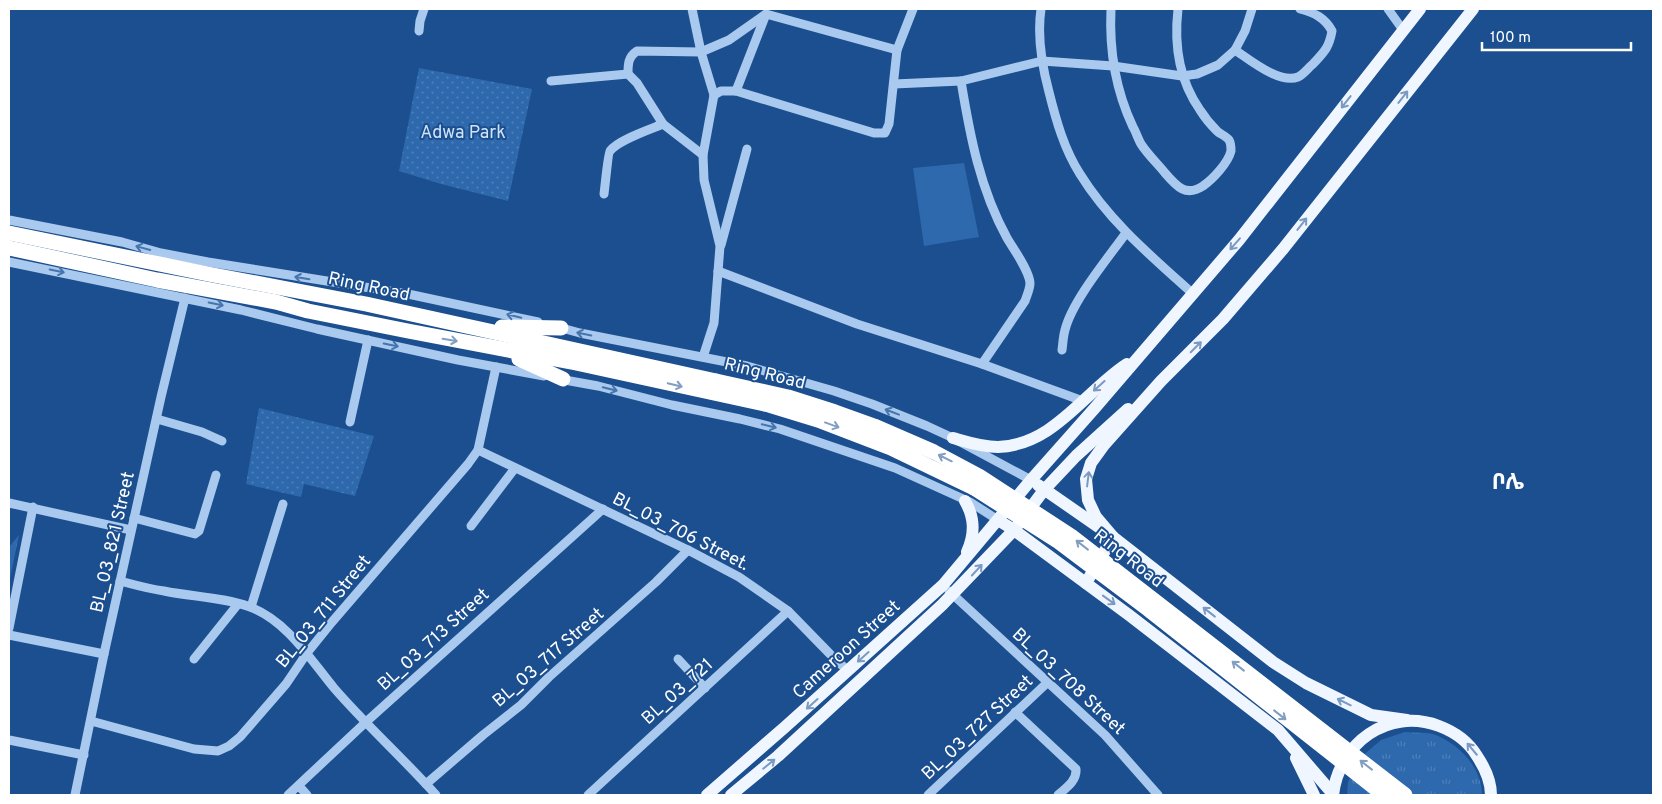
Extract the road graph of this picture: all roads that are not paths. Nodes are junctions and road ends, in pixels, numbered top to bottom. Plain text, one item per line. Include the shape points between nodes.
1 (424, 9) edge
2 (692, 9) edge
3 (913, 9) edge
4 (1041, 9) edge
5 (1111, 9) edge
6 (1178, 9) edge
7 (1252, 9) edge
8 (1300, 9) edge
9 (1388, 9) edge
10 (1420, 9) edge
11 (1473, 9) edge
12 (766, 11) edge
13 (1403, 30) junction
14 (419, 31) dead end
15 (897, 50) junction
16 (1235, 50) junction
17 (701, 52) junction
18 (1042, 61) junction
19 (1113, 66) junction
20 (628, 74) junction
21 (1182, 76) junction
22 (551, 81) dead end
23 (960, 81) junction
24 (894, 84) junction
25 (736, 91) junction
26 (714, 95) junction
27 (663, 124) junction
28 (747, 149) dead end
29 (703, 155) junction
30 (604, 194) dead end
31 (9, 220) edge
32 (9, 233) edge
33 (1126, 233) junction
34 (720, 246) junction
35 (9, 248) edge
36 (9, 262) edge
37 (718, 272) junction
38 (1192, 293) junction
39 (185, 298) junction
40 (472, 327) junction
41 (561, 328) junction
42 (368, 340) junction
43 (487, 346) junction
44 (1062, 350) dead end
45 (577, 357) junction
46 (703, 357) junction
47 (1138, 358) junction
48 (982, 364) junction
49 (496, 367) junction
50 (563, 379) junction
51 (1162, 382) junction
52 (1082, 401) junction
53 (157, 419) junction
54 (350, 422) dead end
55 (953, 438) junction
56 (222, 441) dead end
57 (478, 450) junction
58 (515, 468) junction
59 (216, 475) dead end
60 (1031, 480) junction
61 (1044, 490) junction
62 (964, 500) junction
63 (9, 503) edge
64 (283, 504) dead end
65 (33, 508) junction
66 (603, 509) junction
67 (134, 518) junction
68 (998, 520) junction
69 (470, 526) dead end
70 (131, 530) junction
71 (1014, 530) junction
72 (1113, 537) junction
73 (688, 550) junction
74 (959, 567) junction
75 (120, 581) junction
76 (1086, 583) junction
77 (943, 585) junction
78 (953, 595) junction
79 (11, 599) edge
80 (238, 604) junction
81 (251, 607) junction
82 (788, 611) junction
83 (908, 616) junction
84 (9, 628) edge
85 (918, 629) junction
86 (9, 635) edge
87 (307, 653) junction
88 (104, 654) junction
89 (194, 659) dead end
90 (678, 659) dead end
91 (848, 671) junction
92 (1048, 682) junction
93 (705, 688) junction
94 (1015, 712) junction
95 (1407, 720) junction
96 (91, 721) junction
97 (366, 722) junction
98 (1278, 730) junction
99 (9, 740) edge
100 (84, 755) junction
101 (426, 784) junction
102 (299, 786) junction
103 (1333, 794) edge
104 (75, 795) edge
105 (288, 795) edge
106 (307, 795) edge
107 (436, 795) edge
108 (588, 795) edge
109 (707, 795) edge
110 (731, 795) edge
111 (928, 795) edge
112 (1058, 795) edge
113 (1158, 795) edge
114 (1314, 795) edge
115 (1384, 795) edge
116 (1405, 795) edge
117 (1491, 795) edge

1 - 14 street
2 - 17 street
3 - 15 street
4 - 18 street
5 - 19 street
6 - 21 street via 1177,47
7 - 16 street
8 - 16 street via 1316,14 1328,23 1332,31 1328,49 1300,76 1293,78 1270,73
9 - 13 street
10 - 13 main road, Cameroon Street
51 -> 11 main road via 1223,319 1283,249
12 - 15 street
12 - 17 street via 729,40
12 - 25 street
13 -> 38 main road, Cameroon Street via 1239,240
15 - 24 street
16 - 21 street via 1218,65
17 - 20 street via 637,51 631,55
17 - 26 street
18 - 19 street
18 - 23 street
18 - 33 street via 1066,146 1094,195
19 - 21 street
19 - 21 street via 1124,108 1141,144 1172,182 1190,192 1206,184 1222,167 1231,148 1229,140 1208,122 1198,108
20 - 22 street
20 - 27 street
23 - 24 street
23 - 48 street via 971,139 989,200 1030,282 1025,301
24 - 25 street via 885,133 874,133
25 - 26 street via 721,91
26 - 29 street
27 - 29 street
27 - 30 street via 610,151
28 - 34 street
29 - 34 street via 704,180
41 -> 31 street, Ring Road via 408,294 208,262
32 - 40 highway, Ring Road
33 - 38 street
33 - 44 street via 1072,310
34 - 37 street
35 -> 43 highway, Ring Road
36 -> 39 street
37 - 46 street via 714,323
37 - 48 street via 857,324
38 - 47 main road, Cameroon Street
39 -> 42 street
39 - 53 street, BL_03_821 Street
40 - 41 highway
40 - 45 highway, Ring Road
46 -> 41 street, Ring Road
42 -> 49 street
42 - 54 street
43 - 45 highway, Ring Road
43 - 50 highway
45 -> 115 highway, Ring Road, bridge via 818,420 891,448 974,488 1059,542
116 -> 45 highway, Ring Road, bridge via 1071,536 980,476 948,459 874,426 788,397
55 -> 46 street, Ring Road via 834,392 758,369
47 -> 52 main road via 1112,374
47 - 60 main road, Cameroon Street
48 - 52 street
49 - 50 street
49 - 57 street, BL_03_711 Street
50 -> 62 street via 780,429 895,468
51 - 61 main road, Cameroon Street via 1110,424
72 -> 51 main road via 1096,517 1088,500 1086,479 1091,463
52 - 55 main road via 1042,435 1021,443 997,447
53 - 56 street
53 - 67 street, BL_03_821 Street
55 - 60 street, Ring Road
57 - 58 street, BL_03_706 Street.
57 - 87 street, BL_03_711 Street
58 - 66 street, BL_03_706 Street.
58 - 69 street
59 - 67 street via 199,531 195,534
60 - 61 main road, Ring Road
60 - 68 main road, Cameroon Street
61 - 71 main road, Cameroon Street
61 - 72 main road, Ring Road
62 - 68 street
62 - 74 main road via 972,516 974,533
63 - 65 street
64 - 81 street
65 - 70 street
65 - 79 street
66 - 73 street, BL_03_706 Street.
66 - 97 street, BL_03_713 Street
67 - 70 street, BL_03_821 Street
68 - 71 main road
68 - 74 main road, Cameroon Street
70 - 75 street, BL_03_821 Street
71 - 76 main road
78 -> 71 main road, Cameroon Street
72 - 76 main road
95 -> 72 main road, Ring Road via 1371,715 1273,662
73 - 82 street, BL_03_706 Street. via 739,577
73 - 101 street, BL_03_717 Street via 522,705
74 - 77 main road, Cameroon Street
75 - 80 street
75 - 88 street, BL_03_821 Street
76 -> 98 main road
77 - 78 street, BL_03_708 Street
77 - 83 main road, Cameroon Street
78 - 85 main road, Cameroon Street
78 - 92 street, BL_03_708 Street
79 - 84 street
80 - 81 street
80 - 89 street
81 - 87 street via 282,628
82 - 91 street, BL_03_706 Street.
82 - 93 street, BL_03_721
83 - 85 main road
83 -> 91 main road, Cameroon Street
110 -> 85 main road, Cameroon Street
86 - 88 street
87 - 96 street, BL_03_711 Street via 286,684 240,737 218,750 194,749
87 - 97 street
88 - 96 street, BL_03_821 Street
90 - 93 street
91 -> 109 main road, Cameroon Street
92 - 94 street, BL_03_727 Street
92 - 113 street, BL_03_708 Street via 1105,735
93 - 108 street, BL_03_721
94 - 111 street, BL_03_727 Street
94 - 112 street via 1076,769 1077,775
95 - 103 main road via 1389,724 1357,743 1345,758
117 -> 95 main road, Ring Road via 1485,768 1471,746 1452,730 1428,722
96 - 100 street, BL_03_821 Street
97 - 101 street
97 - 102 street, BL_03_713 Street
98 - 103 main road
98 - 114 main road
99 - 100 street
100 - 104 street, BL_03_821 Street
101 - 107 street
102 - 105 street, BL_03_713 Street
102 - 106 street

